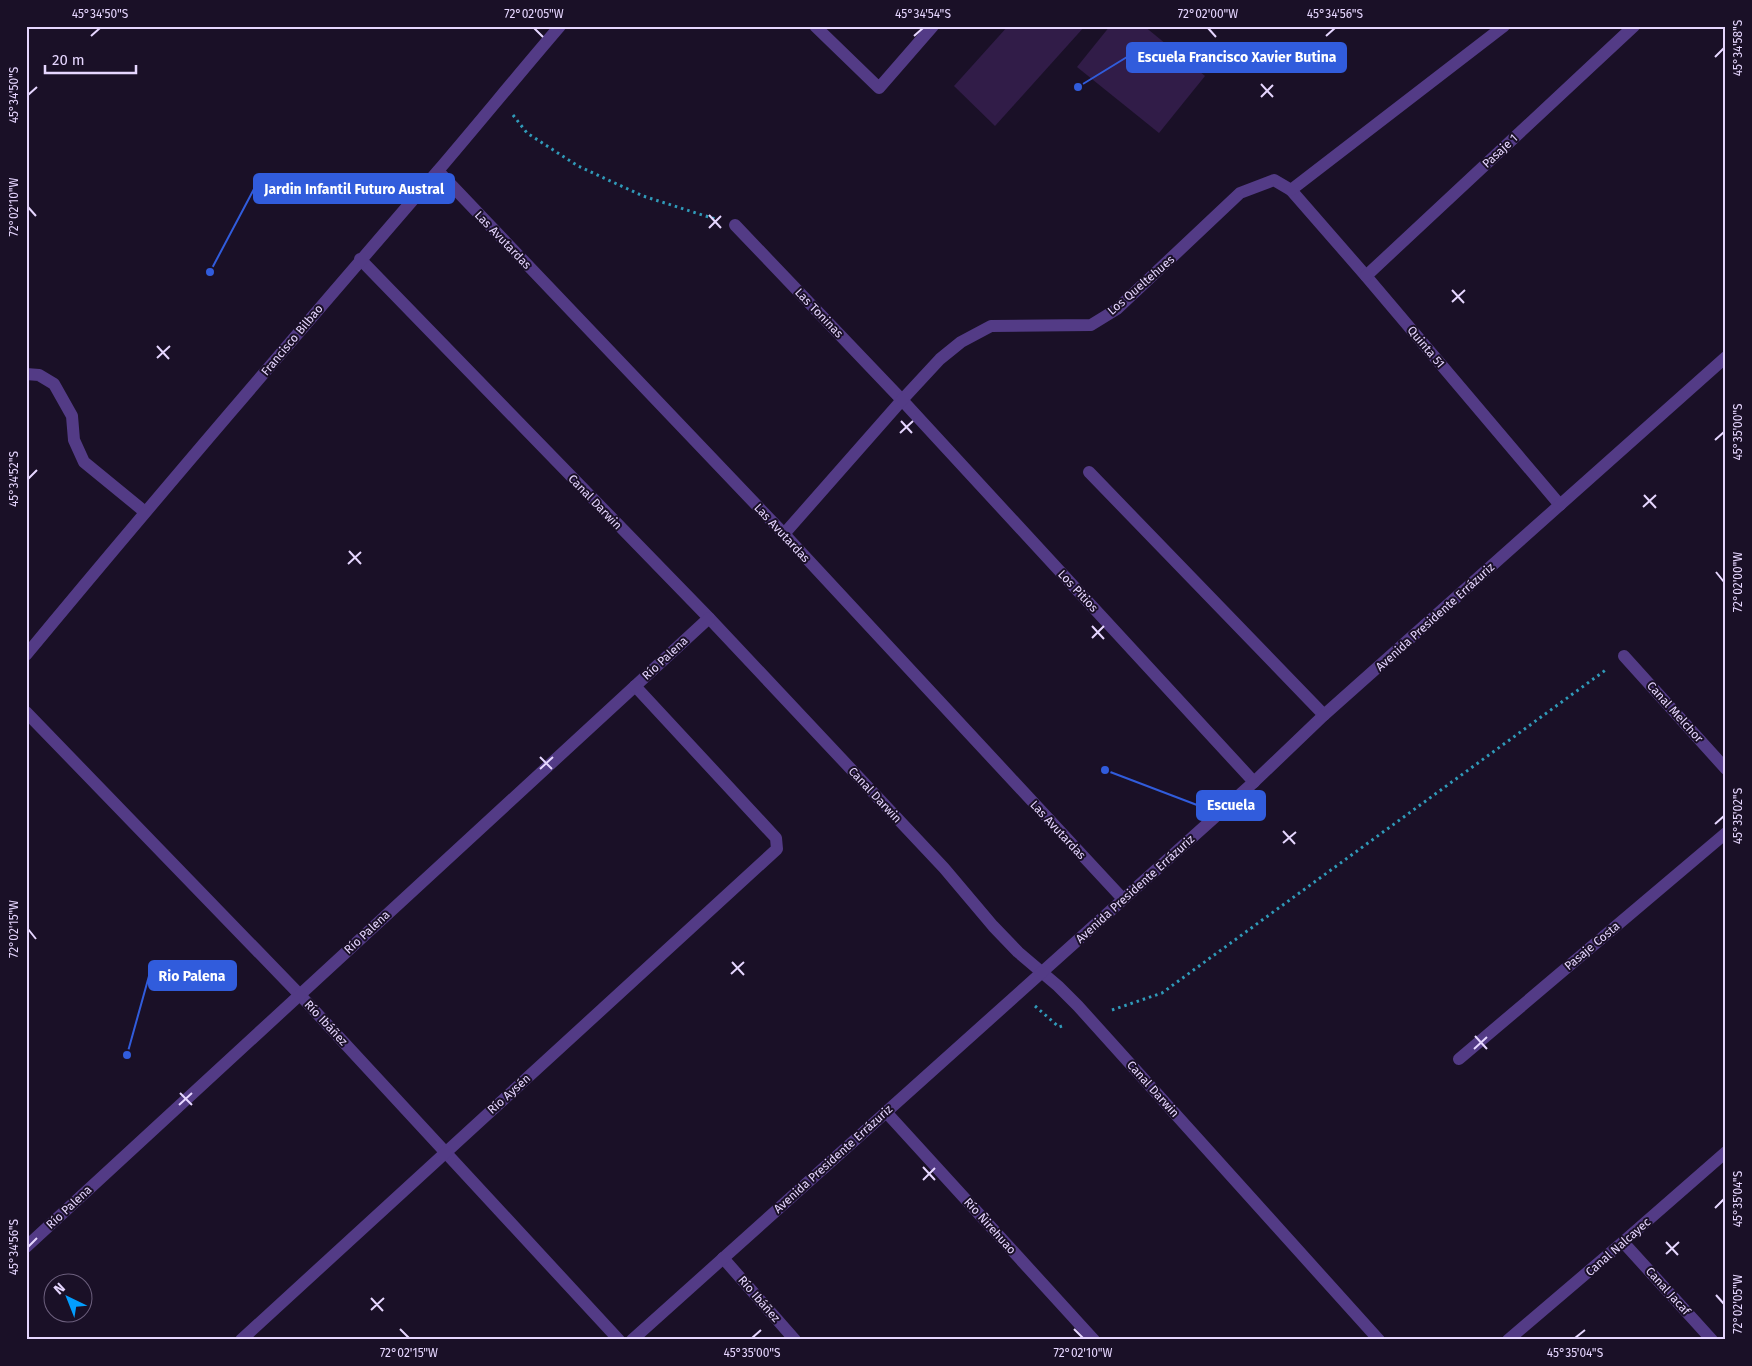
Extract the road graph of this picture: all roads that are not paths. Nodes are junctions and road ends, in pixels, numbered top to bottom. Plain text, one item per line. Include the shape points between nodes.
1 (560, 26) edge
2 (815, 26) edge
3 (933, 26) edge
4 (1504, 26) edge
5 (1634, 26) edge
6 (438, 171) junction
7 (1291, 190) junction
8 (735, 225) road end
9 (360, 259) junction
10 (1366, 276) junction
11 (1726, 357) edge
12 (26, 374) edge
13 (902, 400) junction
14 (1089, 472) dead end
15 (1560, 505) junction
16 (145, 512) junction
17 (784, 534) junction
18 (709, 618) junction
19 (26, 655) edge
20 (1624, 656) road end
21 (635, 686) junction
22 (26, 712) edge
23 (1324, 715) junction
24 (1726, 769) edge
25 (1254, 782) junction
26 (1726, 833) edge
27 (1123, 900) junction
28 (1042, 972) junction
29 (300, 995) junction
30 (1459, 1060) dead end
31 (886, 1112) junction
32 (446, 1152) junction
33 (1726, 1152) edge
34 (1623, 1242) junction
35 (26, 1247) edge
36 (724, 1258) junction
37 (241, 1340) edge
38 (619, 1340) edge
39 (632, 1340) edge
40 (795, 1340) edge
41 (1094, 1340) edge
42 (1379, 1340) edge
43 (1508, 1340) edge
44 (1712, 1340) edge

1 - 6 street, Francisco Bilbao
2 - 3 street via 879,88
4 - 7 street
5 - 10 street, Pasaje 1
6 - 9 street, Francisco Bilbao
6 - 17 street, Las Avutardas
7 - 10 street, Quinta 51
7 - 13 street, Los Queltehues via 1274,180 1240,193 1117,310 1091,325 991,326 961,342 940,359
8 - 13 street, Las Toninas
9 - 16 street, Francisco Bilbao
9 - 18 street, Canal Darwin
10 - 15 street, Quinta 51
11 - 15 street, Avenida Presidente Errázuriz
12 - 16 street via 40,375 54,384 72,416 74,440 84,462
13 - 17 street, Los Queltehues
13 - 25 street, Los Pitios
14 - 23 street
15 - 23 street, Avenida Presidente Errázuriz
16 - 19 street, Francisco Bilbao
17 - 27 street, Las Avutardas
18 - 21 street, Río Palena
18 - 28 street, Canal Darwin via 944,868 993,926
20 - 24 street, Canal Melchor
21 - 29 street, Río Palena
21 - 32 street, Río Aysén via 776,838 777,849
22 - 29 street, Río Ibáñez
23 - 25 street, Avenida Presidente Errázuriz
25 - 27 street, Avenida Presidente Errázuriz
26 - 30 street, Pasaje Costa
27 - 28 street, Avenida Presidente Errázuriz
28 - 31 street, Avenida Presidente Errázuriz
28 - 42 street, Canal Darwin via 1088,1018
29 - 32 street, Río Ibáñez
29 - 35 street, Río Palena
31 - 36 street, Avenida Presidente Errázuriz
31 - 41 street, Río Ñirehuao
32 - 37 street, Río Aysén
32 - 38 street, Río Ibáñez
33 - 34 street, Canal Nalcayec
34 - 43 street, Canal Nalcayec
34 - 44 street, Canal Jacaf
36 - 39 street, Avenida Presidente Errázuriz
36 - 40 street, Río Ibáñez

